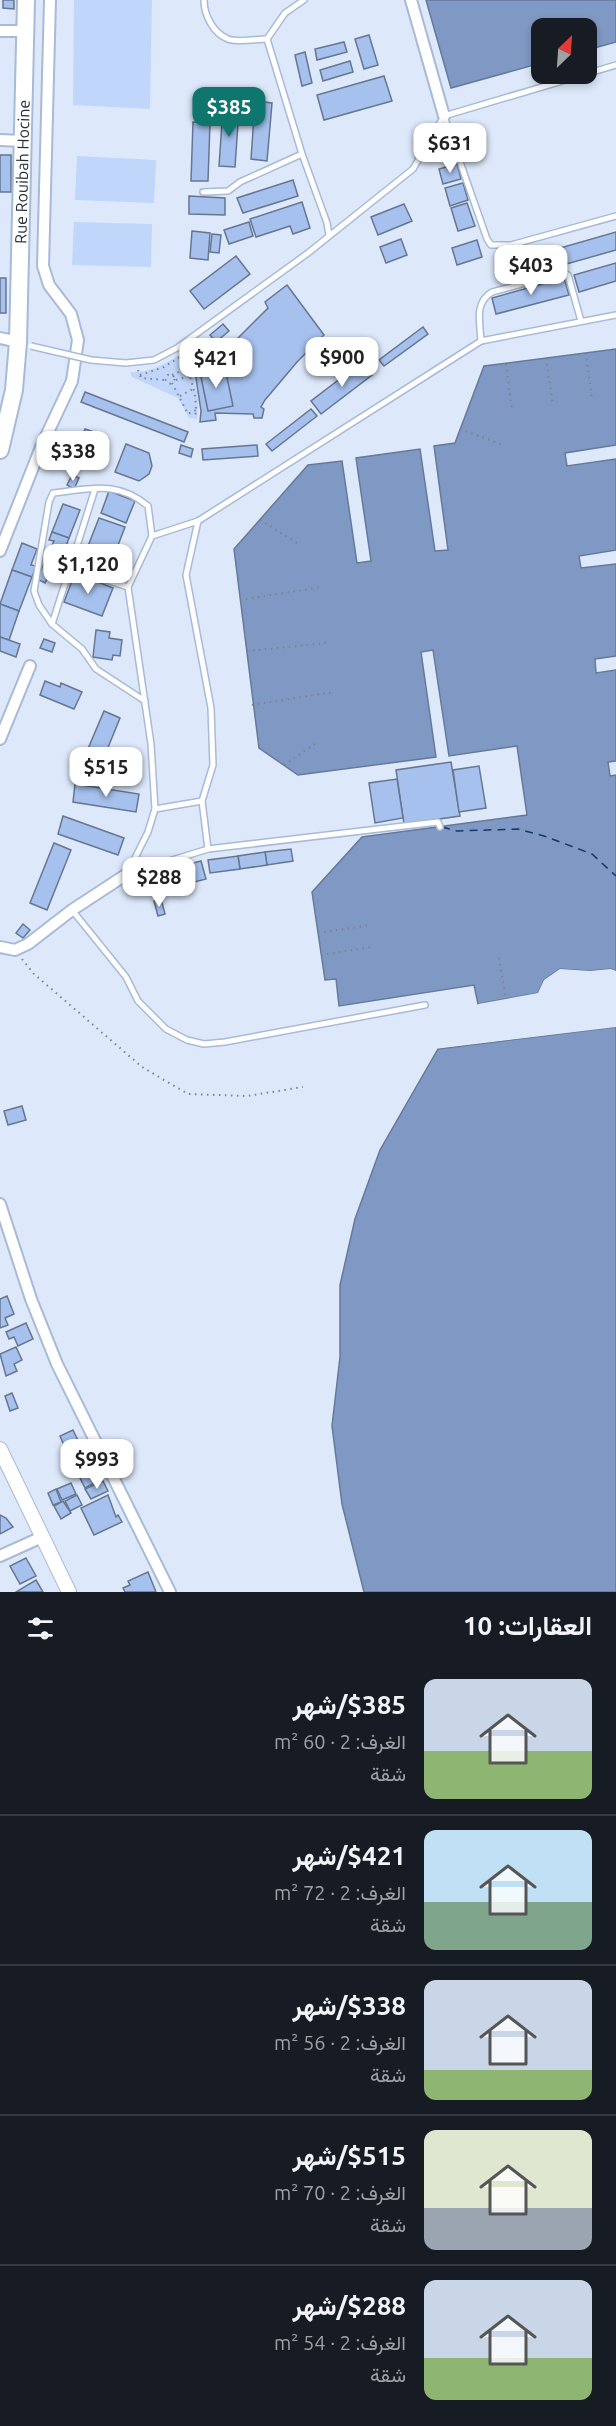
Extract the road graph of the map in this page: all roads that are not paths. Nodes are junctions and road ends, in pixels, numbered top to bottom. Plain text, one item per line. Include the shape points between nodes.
1 (26, 0) edge
2 (50, 0) edge
3 (204, 0) edge
4 (304, 0) edge
5 (411, 0) edge
6 (0, 31) edge
7 (25, 31) junction
8 (267, 39) junction
9 (616, 65) edge
10 (444, 116) junction
11 (0, 140) edge
12 (23, 141) junction
13 (302, 154) junction
14 (203, 192) dead end
15 (616, 216) edge
16 (328, 235) junction
17 (616, 315) edge
18 (581, 321) junction
19 (0, 338) edge
20 (481, 341) junction
21 (25, 344) junction
22 (0, 450) edge
23 (95, 489) junction
24 (198, 521) junction
25 (152, 536) junction
26 (0, 551) edge
27 (70, 568) junction
28 (128, 587) junction
29 (52, 624) junction
30 (30, 666) dead end
31 (145, 702) junction
32 (0, 739) edge
33 (202, 801) junction
34 (155, 809) junction
35 (440, 827) dead end
36 (208, 849) junction
37 (127, 874) junction
38 (72, 910) junction
39 (0, 947) edge
40 (425, 1005) dead end
41 (0, 1204) edge
42 (0, 1449) edge
43 (42, 1536) junction
44 (0, 1556) edge
45 (69, 1592) edge
46 (170, 1592) edge

1 - 7 main road, Rue Rouibah Hocine
2 - 26 street via 43,266 49,285 71,314 78,340 72,381
3 - 8 lane via 204,11 215,30 229,39
4 - 8 lane via 285,13
5 - 10 street
6 - 7 street
7 - 12 main road, Rue Rouibah Hocine
8 - 13 lane
9 - 10 lane
10 - 15 lane via 491,245 511,246
10 - 16 lane via 413,169
11 - 12 street
12 - 21 main road, Rue Rouibah Hocine
13 - 14 lane via 228,191
13 - 16 lane
16 - 21 lane, bridge via 179,347 154,360 91,360
17 - 18 lane
18 - 20 lane
18 - 20 lane via 568,275 564,273 484,297 479,306
19 - 21 street
20 - 24 lane
21 - 22 main road, Rue Rouibah Hocine
23 - 25 lane via 109,487 135,496 147,506
23 - 27 lane
23 - 29 lane via 53,493 49,501 34,591
24 - 25 lane
24 - 33 lane via 186,575 211,708 213,765
25 - 28 lane
27 - 28 lane
27 - 29 lane
28 - 31 lane
29 - 31 lane via 82,649 96,669
30 - 32 street
31 - 34 lane
33 - 34 lane
33 - 36 lane
34 - 37 lane
35 - 36 lane via 438,822
36 - 37 lane
37 - 38 street
38 - 39 street via 28,944 15,950
38 - 40 lane via 126,977 138,1001 166,1029 187,1040 204,1044 225,1042
41 - 46 street via 57,1364
42 - 43 main road
43 - 44 street
43 - 45 main road

